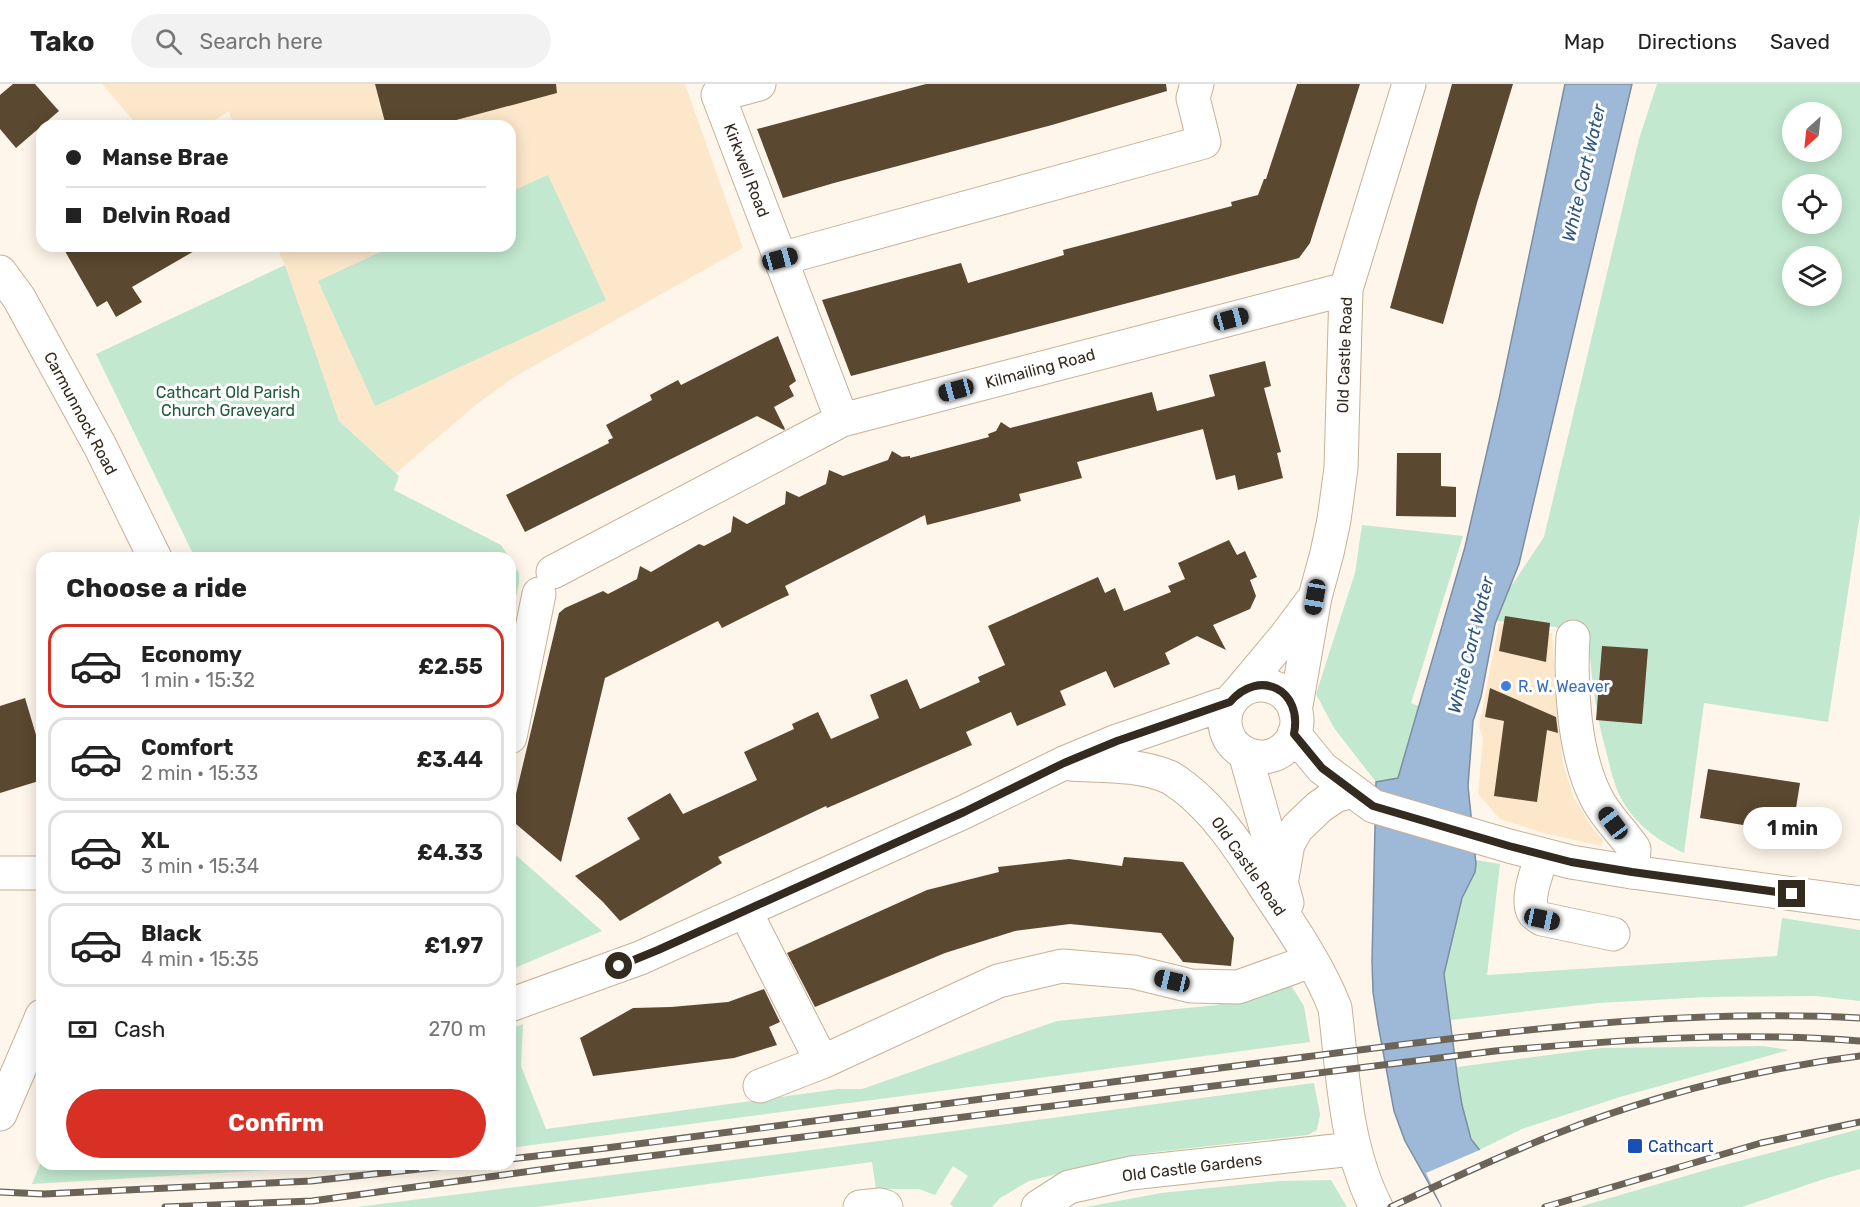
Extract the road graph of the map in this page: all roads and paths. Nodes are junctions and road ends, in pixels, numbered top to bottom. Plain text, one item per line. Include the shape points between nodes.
1 (759, 84) edge
2 (1197, 84) edge
3 (1410, 84) edge
4 (780, 259) junction
5 (0, 272) edge
6 (1346, 289) junction
7 (842, 420) junction
8 (153, 552) edge
9 (1315, 597) junction
10 (1573, 637) dead end
11 (1234, 698) junction
12 (516, 711) edge
13 (1295, 722) junction
14 (1117, 741) junction
15 (1241, 749) junction
16 (1064, 763) junction
17 (1363, 798) junction
18 (1542, 855) junction
19 (1632, 872) junction
20 (0, 873) edge
21 (36, 873) edge
22 (1281, 883) junction
23 (1860, 903) edge
24 (745, 911) junction
25 (1613, 934) dead end
26 (1303, 947) junction
27 (516, 1003) edge
28 (36, 1030) edge
29 (822, 1062) junction
30 (759, 1086) dead end
31 (0, 1114) edge
32 (1353, 1149) junction
33 (860, 1207) edge
34 (886, 1207) edge
35 (1038, 1207) edge
36 (1376, 1207) edge

1 - 4 street, Kirkwell Road via 718,95
2 - 4 street via 1192,98 1204,142
3 - 6 street, Old Castle Road
4 - 7 street, Kirkwell Road
5 - 8 street, Carmunnock Road via 19,298 100,446
6 - 7 street, Kilmailing Road
6 - 9 street, Old Castle Road via 1341,468 1334,520
7 - 12 street, Kilmailing Road via 546,583
9 - 11 street, Old Castle Road
9 - 13 street, Old Castle Road
10 - 19 street via 1574,703 1585,766 1596,796 1634,849
11 - 13 street via 1248,687 1271,687 1290,700
11 - 14 street
11 - 15 street, Old Castle Road via 1225,725 1228,737
13 - 15 street via 1288,744 1279,752 1257,756
13 - 17 street via 1322,768
14 - 15 street via 1173,734 1203,736
14 - 16 street
15 - 22 street, Old Castle Road
16 - 24 street
16 - 26 street, Old Castle Road via 1140,768 1171,778 1196,796 1245,857
17 - 18 street
17 - 22 street, Old Castle Road via 1335,796 1297,828 1288,844
18 - 19 street
18 - 25 street via 1532,891 1535,914 1542,919
19 - 23 street
20 - 21 street
22 - 26 street, Old Castle Road
24 - 27 street via 640,958
24 - 29 street
26 - 29 street via 1238,987 1191,986 1134,972 1062,966 998,981
26 - 32 street, Old Castle Road via 1335,1008
28 - 31 street
29 - 30 street
32 - 35 street, Old Castle Gardens via 1131,1173 1069,1187
32 - 36 street, Old Castle Road
33 - 34 street

